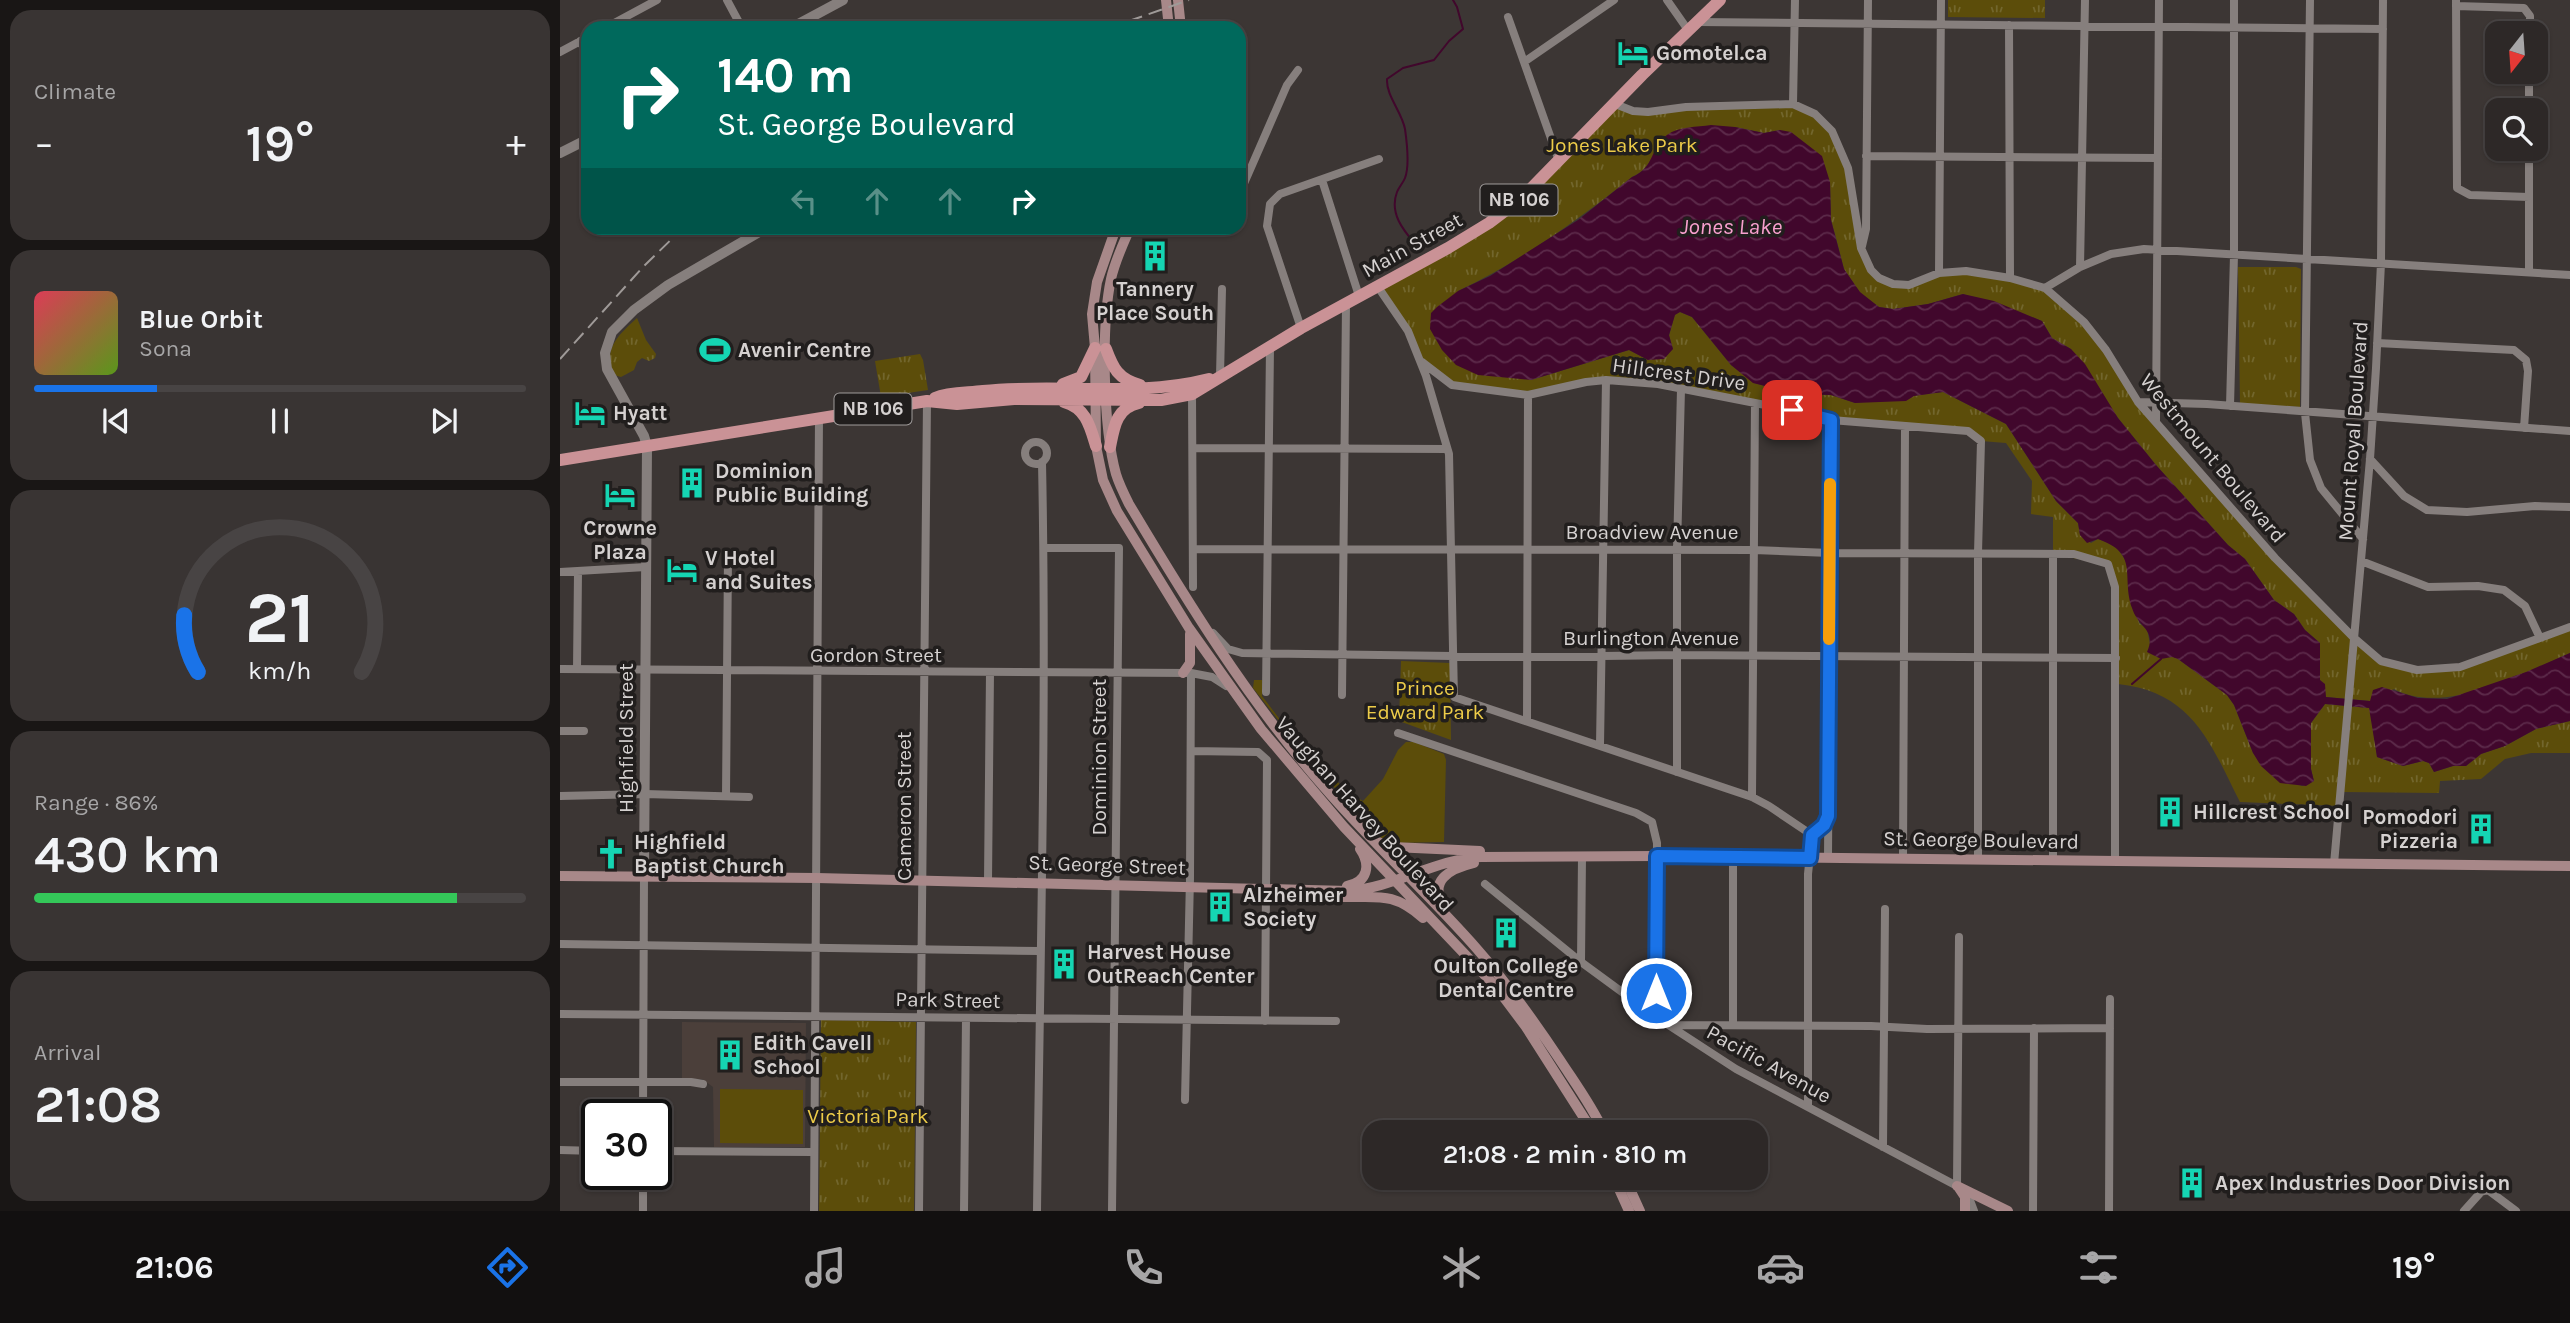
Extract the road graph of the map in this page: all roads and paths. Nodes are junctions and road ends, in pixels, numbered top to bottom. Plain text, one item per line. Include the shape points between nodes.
1 (657, 0) edge
2 (727, 0) edge
3 (843, 0) edge
4 (1166, 0) edge
5 (1178, 0) edge
6 (1614, 0) edge
7 (1667, 0) edge
8 (1720, 0) edge
9 (1796, 0) edge
10 (1868, 0) edge
11 (1941, 0) edge
12 (2085, 0) edge
13 (2159, 0) edge
14 (2234, 0) edge
15 (2310, 0) edge
16 (2383, 0) edge
17 (2456, 3) edge
18 (1508, 17) dead end
19 (618, 21) edge
20 (738, 21) edge
21 (804, 21) edge
22 (1168, 21) edge
23 (1180, 21) edge
24 (2530, 21) edge
25 (1795, 23) junction
26 (1868, 23) junction
27 (1941, 23) junction
28 (2009, 24) junction
29 (2084, 25) junction
30 (1692, 26) junction
31 (2159, 26) junction
32 (2233, 27) junction
33 (2309, 28) junction
34 (2383, 29) junction
35 (581, 41) edge
36 (560, 52) edge
37 (1524, 62) junction
38 (1298, 70) dead end
39 (1615, 104) junction
40 (1793, 104) junction
41 (581, 142) edge
42 (560, 153) edge
43 (1866, 156) junction
44 (1938, 158) junction
45 (2010, 158) junction
46 (2084, 158) junction
47 (2158, 158) junction
48 (1380, 159) dead end
49 (1559, 161) junction
50 (2529, 161) edge
51 (1246, 179) edge
52 (1322, 180) junction
53 (2529, 197) junction
54 (754, 235) edge
55 (1114, 235) edge
56 (1128, 235) edge
57 (1861, 248) junction
58 (2157, 251) junction
59 (2234, 255) junction
60 (2308, 259) junction
61 (2381, 263) junction
62 (2081, 267) junction
63 (2529, 272) junction
64 (1939, 273) junction
65 (2570, 275) edge
66 (2010, 278) junction
67 (1378, 287) junction
68 (2045, 288) junction
69 (1222, 289) dead end
70 (1359, 296) junction
71 (1346, 304) junction
72 (1301, 328) junction
73 (2378, 343) junction
74 (1270, 347) junction
75 (1101, 349) junction
76 (1420, 360) junction
77 (1220, 376) junction
78 (1606, 380) junction
79 (1681, 389) junction
80 (1050, 393) junction
81 (1101, 394) junction
82 (1149, 394) junction
83 (1192, 394) junction
84 (1528, 395) junction
85 (927, 401) junction
86 (2137, 402) junction
87 (2156, 402) junction
88 (1755, 403) junction
89 (2230, 406) junction
90 (2305, 413) junction
91 (819, 417) junction
92 (2374, 417) junction
93 (1831, 420) junction
94 (2156, 422) junction
95 (1905, 426) junction
96 (2524, 428) junction
97 (2570, 431) edge
98 (647, 446) junction
99 (1096, 446) junction
100 (1110, 447) junction
101 (1270, 447) junction
102 (1194, 448) junction
103 (1345, 449) junction
104 (1447, 449) junction
105 (2370, 459) junction
106 (560, 460) edge
107 (1042, 462) dead end
108 (2570, 508) edge
109 (2363, 539) junction
110 (1044, 548) junction
111 (1528, 548) junction
112 (1603, 549) junction
113 (1193, 550) junction
114 (1269, 550) junction
115 (1344, 550) junction
116 (1452, 550) junction
117 (1677, 550) junction
118 (1754, 550) junction
119 (1979, 552) junction
120 (1830, 553) junction
121 (1905, 553) junction
122 (2053, 554) junction
123 (728, 556) dead end
124 (2361, 561) junction
125 (646, 567) junction
126 (560, 572) edge
127 (578, 572) junction
128 (1193, 587) dead end
129 (1200, 619) junction
130 (2570, 627) edge
131 (1189, 628) junction
132 (2353, 637) junction
133 (2540, 638) junction
134 (1267, 653) junction
135 (1343, 653) junction
136 (1678, 655) junction
137 (1753, 655) junction
138 (1453, 656) junction
139 (1602, 656) junction
140 (1527, 657) junction
141 (1905, 657) junction
142 (1980, 657) junction
143 (2053, 657) junction
144 (1829, 658) junction
145 (2116, 659) junction
146 (1228, 664) junction
147 (1216, 668) junction
148 (560, 669) edge
149 (577, 669) junction
150 (645, 670) junction
151 (726, 670) junction
152 (817, 672) junction
153 (990, 672) junction
154 (922, 673) junction
155 (1042, 673) junction
156 (1117, 673) junction
157 (1187, 673) junction
158 (1231, 690) junction
159 (1266, 692) dead end
160 (1342, 695) dead end
161 (1527, 721) junction
162 (560, 731) edge
163 (584, 731) dead end
164 (1398, 733) dead end
165 (1600, 745) junction
166 (1191, 751) junction
167 (1676, 772) junction
168 (645, 794) junction
169 (560, 796) edge
170 (726, 796) junction
171 (749, 797) dead end
172 (1752, 797) junction
173 (1828, 816) junction
174 (1344, 827) junction
175 (1812, 835) junction
176 (1370, 838) junction
177 (1539, 856) junction
178 (1581, 856) junction
179 (1657, 856) junction
180 (1733, 857) junction
181 (1810, 858) junction
182 (1828, 858) junction
183 (1903, 859) junction
184 (1978, 859) junction
185 (2053, 860) junction
186 (2115, 861) junction
187 (2334, 864) junction
188 (2570, 866) edge
189 (644, 875) junction
190 (560, 876) edge
191 (1407, 876) junction
192 (817, 878) junction
193 (1395, 880) junction
194 (922, 881) junction
195 (988, 881) junction
196 (1042, 883) junction
197 (1116, 884) junction
198 (1485, 884) dead end
199 (1190, 887) junction
200 (1265, 889) junction
201 (1303, 890) junction
202 (1885, 909) dead end
203 (1458, 928) junction
204 (1959, 937) dead end
205 (560, 944) edge
206 (643, 945) junction
207 (816, 947) junction
208 (920, 949) junction
209 (1039, 951) junction
210 (1581, 962) junction
211 (1479, 968) junction
212 (2110, 999) dead end
213 (560, 1014) edge
214 (641, 1015) junction
215 (816, 1016) junction
216 (921, 1017) junction
217 (1656, 1017) junction
218 (966, 1018) junction
219 (1038, 1018) junction
220 (1114, 1018) junction
221 (1187, 1019) junction
222 (1265, 1021) junction
223 (1336, 1021) dead end
224 (1669, 1025) junction
225 (1733, 1025) junction
226 (1808, 1026) junction
227 (1884, 1027) junction
228 (1958, 1028) junction
229 (2034, 1028) junction
230 (2110, 1028) junction
231 (642, 1081) junction
232 (560, 1082) edge
233 (704, 1084) dead end
234 (643, 1099) edge
235 (1185, 1100) dead end
236 (1808, 1106) junction
237 (1585, 1120) edge
238 (1598, 1120) edge
239 (1883, 1147) junction
240 (560, 1150) edge
241 (581, 1151) edge
242 (672, 1151) edge
243 (814, 1152) junction
244 (1958, 1186) junction
245 (643, 1190) edge
246 (1619, 1190) edge
247 (1630, 1190) edge
248 (643, 1211) edge
249 (814, 1211) edge
250 (919, 1211) edge
251 (964, 1211) edge
252 (1037, 1211) edge
253 (1112, 1211) edge
254 (1629, 1211) edge
255 (1640, 1211) edge
256 (1965, 1211) edge
257 (1974, 1211) edge
258 (2008, 1211) edge
259 (2033, 1211) edge
260 (2109, 1211) edge
261 (2464, 1211) edge
262 (2516, 1211) edge

1 - 19 street
2 - 20 street
3 - 21 street
4 - 22 main road
5 - 23 main road
6 - 37 street
7 - 30 street
8 - 30 main road, Main Street / NB 106
9 - 25 street
10 - 26 street
11 - 27 street
12 - 29 street
13 - 31 street
14 - 32 street
15 - 33 street
16 - 34 street, Mount Royal Boulevard
17 - 24 street via 2524,8
17 - 53 street via 2457,188 2470,195
18 - 37 street
25 - 26 street
25 - 30 street
25 - 40 street
26 - 27 street
26 - 43 street
27 - 28 street
27 - 44 street
28 - 29 street
28 - 45 street
29 - 31 street
29 - 46 street
30 - 39 main road, Main Street / NB 106
31 - 32 street
31 - 47 street
32 - 33 street
32 - 59 street
33 - 34 street
33 - 60 street
34 - 61 street, Mount Royal Boulevard
35 - 36 street
37 - 49 street
38 - 51 street
39 - 40 street via 1648,112
39 - 49 main road, Main Street / NB 106
40 - 57 street, Westmount Boulevard via 1815,114 1832,131 1853,188
41 - 42 street
43 - 44 street
43 - 57 street via 1866,229
44 - 45 street
44 - 64 street
45 - 46 street
45 - 66 street
46 - 47 street
46 - 62 street
47 - 58 street
48 - 52 street
49 - 67 main road, Main Street / NB 106 via 1489,223
50 - 53 street
52 - 70 street
52 - 72 street via 1280,194 1270,204 1267,216
53 - 63 street
54 - 98 street via 651,296 612,332 605,353 607,369
55 - 75 main road, Vaughan Harvey Boulevard via 1097,282 1092,314
56 - 75 main road, Vaughan Harvey Boulevard via 1111,279
57 - 64 street, Westmount Boulevard via 1878,278 1893,284 1909,285
58 - 59 street
58 - 62 street via 2111,254
58 - 87 street
59 - 60 street
59 - 89 street
60 - 61 street
60 - 90 street
61 - 63 street
61 - 73 street, Mount Royal Boulevard
62 - 68 street
63 - 65 street
64 - 66 street, Westmount Boulevard via 1966,271
66 - 68 street, Westmount Boulevard
67 - 70 main road, Main Street / NB 106
67 - 76 street via 1408,331
68 - 86 street, Westmount Boulevard via 2084,322
69 - 77 street
70 - 71 main road, Main Street / NB 106
71 - 72 main road, Main Street / NB 106
71 - 103 street
72 - 74 main road, Main Street / NB 106
73 - 92 street, Mount Royal Boulevard
73 - 96 street via 2514,350 2526,360 2528,371
74 - 77 main road, Main Street / NB 106
74 - 101 street
75 - 80 main road via 1081,377
75 - 81 main road, Vaughan Harvey Boulevard
75 - 82 main road via 1119,376
76 - 84 street, Hillcrest Drive via 1452,385
76 - 104 street
77 - 82 main road, Main Street / NB 106
77 - 83 main road, Main Street / NB 106
78 - 79 street, Hillcrest Drive
78 - 84 street, Hillcrest Drive
78 - 112 street
79 - 88 street, Hillcrest Drive
79 - 117 street
80 - 81 main road, Main Street / NB 106
80 - 85 main road, Main Street / NB 106 via 940,396
80 - 99 main road via 1082,411
81 - 82 main road, Main Street / NB 106
81 - 99 main road, Vaughan Harvey Boulevard
81 - 100 main road, Vaughan Harvey Boulevard
82 - 83 main road, Main Street / NB 106 via 1161,400
82 - 100 main road via 1121,412
83 - 102 street
84 - 111 street
85 - 91 main road, NB 106
85 - 154 street, Cameron Street
86 - 87 street
86 - 94 street, Westmount Boulevard
87 - 89 street
87 - 94 street
88 - 93 street, Hillcrest Drive
88 - 118 street
89 - 90 street
90 - 92 street
90 - 109 street via 2310,460 2321,488
91 - 98 main road, NB 106
91 - 152 street
92 - 96 street
92 - 105 street, Mount Royal Boulevard
93 - 95 street, Hillcrest Drive
93 - 120 street
94 - 132 street, Westmount Boulevard
95 - 119 street, Hillcrest Drive via 1968,431 1981,441
95 - 121 street
96 - 97 street
98 - 106 main road, NB 106
98 - 125 street, Highfield Street
99 - 131 main road, Vaughan Harvey Boulevard via 1103,480 1117,511
100 - 129 main road, Vaughan Harvey Boulevard via 1129,504
101 - 102 street
101 - 103 street
101 - 114 street
102 - 113 street
103 - 104 street
103 - 115 street
104 - 116 street
105 - 108 street via 2404,496 2427,510
105 - 109 street, Mount Royal Boulevard
107 - 110 street
109 - 124 street, Mount Royal Boulevard
110 - 155 street
110 - 156 street, Dominion Street via 1119,548
111 - 112 street, Broadview Avenue
111 - 116 street, Broadview Avenue
111 - 140 street
112 - 117 street, Broadview Avenue
112 - 139 street
113 - 114 street, Broadview Avenue
113 - 128 street
114 - 115 street, Broadview Avenue
114 - 134 street
115 - 116 street, Broadview Avenue
115 - 135 street
116 - 138 street
117 - 118 street, Broadview Avenue
117 - 136 street
118 - 120 street, Broadview Avenue
118 - 137 street
119 - 121 street, Broadview Avenue
119 - 122 street, Broadview Avenue
119 - 142 street
120 - 121 street, Broadview Avenue
120 - 144 street
121 - 141 street
122 - 143 street
122 - 145 street, Broadview Avenue via 2074,554 2108,565 2115,587
123 - 151 street
124 - 132 street, Mount Royal Boulevard
124 - 133 street via 2428,587 2504,590 2525,606
125 - 127 street
125 - 150 street, Highfield Street
126 - 127 street
127 - 149 street
129 - 134 street, Burlington Avenue via 1228,649
129 - 146 main road, Vaughan Harvey Boulevard
130 - 133 street, Westmount Boulevard
131 - 147 main road, Vaughan Harvey Boulevard
131 - 157 main road via 1192,648
132 - 133 street, Westmount Boulevard via 2381,661 2417,670 2460,667
132 - 187 street, Mount Royal Boulevard
134 - 135 street, Burlington Avenue
134 - 159 street
135 - 138 street, Burlington Avenue
135 - 160 street
136 - 137 street, Burlington Avenue
136 - 139 street, Burlington Avenue
136 - 167 street
137 - 144 street, Burlington Avenue
137 - 172 street
138 - 140 street, Burlington Avenue
138 - 161 street via 1454,697
139 - 140 street, Burlington Avenue
139 - 165 street
140 - 161 street
141 - 142 street, Burlington Avenue
141 - 144 street, Burlington Avenue
141 - 183 street
142 - 143 street, Burlington Avenue
142 - 184 street
143 - 145 street, Burlington Avenue
143 - 185 street
144 - 173 street
145 - 186 street
146 - 147 street, Gordon Street
146 - 176 main road, Vaughan Harvey Boulevard via 1288,744
147 - 157 street, Gordon Street
147 - 158 main road, Vaughan Harvey Boulevard
148 - 149 street, Gordon Street
149 - 150 street, Gordon Street
150 - 151 street, Gordon Street
150 - 168 street, Highfield Street
151 - 152 street, Gordon Street
151 - 170 street
152 - 154 street, Gordon Street
152 - 192 street
153 - 154 street, Gordon Street
153 - 155 street, Gordon Street
153 - 195 street
154 - 194 street, Cameron Street
155 - 156 street, Gordon Street
155 - 196 street
156 - 157 street, Gordon Street
156 - 197 street, Dominion Street
157 - 158 street, Gordon Street via 1212,677
157 - 166 street
158 - 174 main road, Vaughan Harvey Boulevard
161 - 165 street
162 - 163 street
164 - 179 street via 1641,815 1654,826
165 - 167 street
166 - 199 street
166 - 200 street via 1258,752 1267,760
167 - 172 street
168 - 169 street
168 - 170 street
168 - 189 street, Highfield Street
170 - 171 street
172 - 175 street
173 - 175 street
173 - 182 street
174 - 193 main road, Vaughan Harvey Boulevard
174 - 201 main road via 1366,858 1363,878 1352,886
175 - 181 street
176 - 177 main road via 1393,847
176 - 191 main road, Vaughan Harvey Boulevard
177 - 178 main road, St. George Boulevard
177 - 191 main road, St. George Boulevard via 1465,858
177 - 203 main road via 1477,862 1446,875 1438,885 1438,898
178 - 179 main road, St. George Boulevard
178 - 210 street
179 - 180 main road, St. George Boulevard
179 - 217 street
180 - 181 main road, St. George Boulevard
180 - 225 street
181 - 182 main road, St. George Boulevard
181 - 226 street
182 - 183 main road, St. George Boulevard
183 - 184 main road, St. George Boulevard
184 - 185 main road, St. George Boulevard
185 - 186 main road, St. George Boulevard
186 - 187 main road, St. George Boulevard
187 - 188 main road, St. George Boulevard
189 - 190 main road, St. George Street
189 - 192 main road, St. George Street
189 - 206 street, Highfield Street
191 - 193 main road, St. George Boulevard
191 - 203 main road, Vaughan Harvey Boulevard
192 - 194 main road, St. George Street
192 - 207 street
193 - 201 main road, St. George Street via 1361,890
193 - 211 main road, Vaughan Harvey Boulevard
194 - 195 main road, St. George Street
194 - 208 street, Cameron Street
195 - 196 main road, St. George Street
196 - 197 main road, St. George Street
196 - 209 street
197 - 199 main road, St. George Street
197 - 220 street, Dominion Street
198 - 210 street, Pacific Avenue
199 - 200 main road, St. George Street
199 - 221 street
200 - 201 main road, St. George Street
200 - 222 street
201 - 211 main road via 1398,900
202 - 227 street
203 - 238 main road, Vaughan Harvey Boulevard via 1531,1016
204 - 228 street
205 - 206 street
206 - 207 street
206 - 214 street, Highfield Street
207 - 208 street
207 - 215 street
208 - 209 street
208 - 216 street, Cameron Street
209 - 219 street
210 - 217 street, Pacific Avenue
211 - 237 main road, Vaughan Harvey Boulevard via 1514,1010
212 - 230 street
213 - 214 street, Park Street
214 - 215 street, Park Street
214 - 231 street, Highfield Street
215 - 216 street, Park Street
215 - 243 street
216 - 218 street, Park Street
216 - 250 street, Cameron Street
217 - 224 street, Pacific Avenue
218 - 219 street, Park Street
218 - 251 street
219 - 220 street, Park Street
219 - 252 street
220 - 221 street, Park Street
220 - 253 street, Dominion Street
221 - 222 street, Park Street
221 - 235 street
222 - 223 street, Park Street
224 - 225 street
224 - 236 street, Pacific Avenue via 1736,1069
225 - 226 street
226 - 227 street
226 - 236 street
227 - 228 street
227 - 239 street
228 - 229 street
228 - 244 street
229 - 230 street
229 - 259 street
230 - 260 street
231 - 232 street
231 - 233 street
231 - 234 street, Highfield Street
236 - 239 street, Pacific Avenue
239 - 244 street, Pacific Avenue
240 - 241 street
242 - 243 street
243 - 249 street
244 - 256 main road via 1965,1197
244 - 257 street, Pacific Avenue via 1968,1195
244 - 258 main road
245 - 248 street
246 - 254 main road
247 - 255 main road
261 - 262 street via 2488,1190

